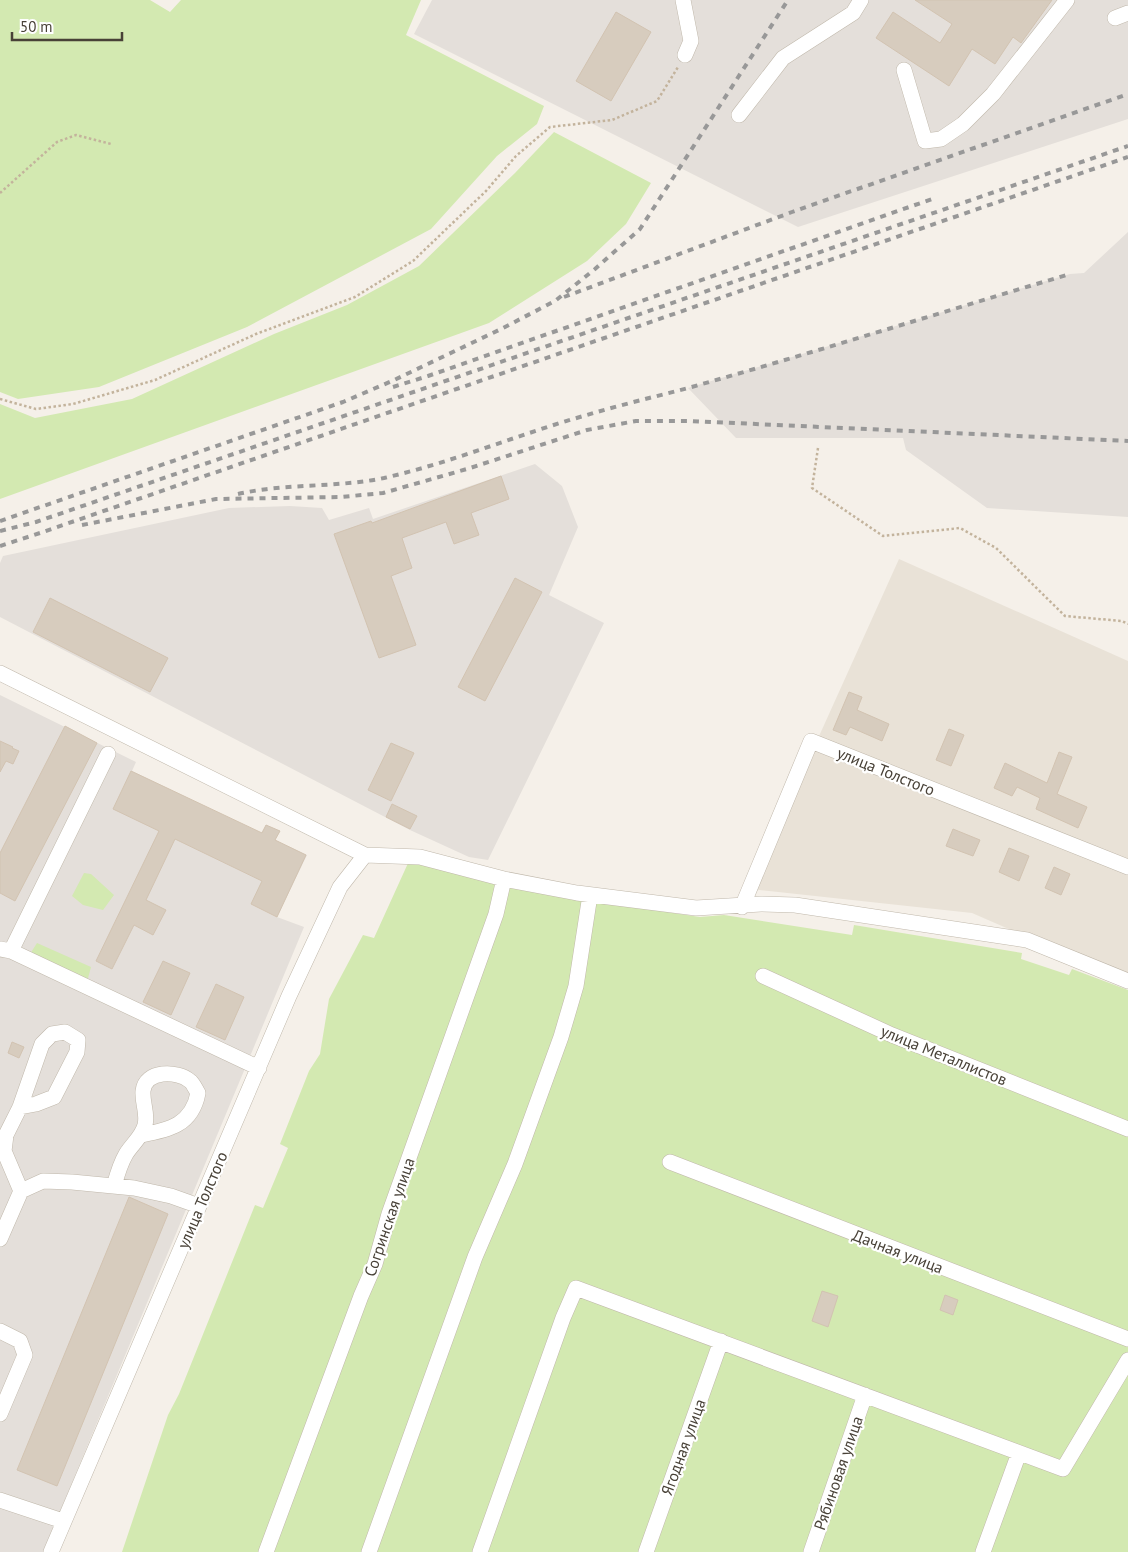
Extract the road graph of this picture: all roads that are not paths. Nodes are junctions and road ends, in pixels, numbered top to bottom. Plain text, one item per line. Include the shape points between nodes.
1 (683, 0) edge
2 (862, 0) edge
3 (1067, 0) edge
4 (685, 55) road end
5 (904, 70) dead end
6 (739, 116) dead end
7 (0, 673) edge
8 (108, 754) dead end
9 (365, 855) junction
10 (1128, 867) edge
11 (504, 879) junction
12 (590, 895) junction
13 (742, 907) junction
14 (5, 950) edge
15 (763, 976) dead end
16 (1128, 981) edge
17 (259, 1068) junction
18 (20, 1107) junction
19 (1128, 1129) edge
20 (140, 1135) junction
21 (670, 1162) dead end
22 (114, 1186) junction
23 (22, 1191) junction
24 (199, 1206) junction
25 (0, 1239) edge
26 (0, 1331) edge
27 (1128, 1339) edge
28 (721, 1341) junction
29 (1128, 1360) edge
30 (865, 1395) junction
31 (0, 1414) edge
32 (1020, 1454) junction
33 (0, 1500) edge
34 (63, 1521) junction
35 (51, 1552) edge
36 (266, 1552) edge
37 (369, 1552) edge
38 (480, 1552) edge
39 (646, 1552) edge
40 (811, 1552) edge
41 (983, 1552) edge

1 - 4 street via 691,41
2 - 6 street via 853,12 783,58
3 - 5 street via 993,94 963,124 941,139 926,141
7 - 9 street
8 - 14 street
9 - 11 street via 420,857
9 - 17 street, улица Толстого via 340,887
10 - 13 street, улица Толстого via 811,741
11 - 12 street
11 - 36 street, Согринская улица via 496,914 389,1214 375,1264
12 - 13 street via 696,908
12 - 37 street via 576,986 561,1037 515,1164 475,1257
13 - 16 street via 795,905 1027,940
14 - 17 street
15 - 19 street, улица Металлистов via 892,1035
17 - 24 street, улица Толстого
18 - 18 street via 42,1044 52,1034 65,1032 78,1040 76,1052 54,1098
18 - 23 street via 6,1135 4,1151
20 - 20 street via 145,1125 143,1090 147,1081 154,1075 171,1073 191,1081 198,1093 196,1104 186,1120 165,1131
20 - 22 street via 126,1153
21 - 27 street, Дачная улица
22 - 23 street via 44,1181
22 - 24 street via 171,1196
23 - 25 street
24 - 34 street, улица Толстого
26 - 31 street via 20,1341 24,1355
28 - 30 street
28 - 38 street via 576,1288
28 - 39 street, Ягодная улица
29 - 32 street via 1063,1470
30 - 32 street
30 - 40 street, Рябиновая улица
32 - 41 street
33 - 34 street
34 - 35 street, улица Толстого

